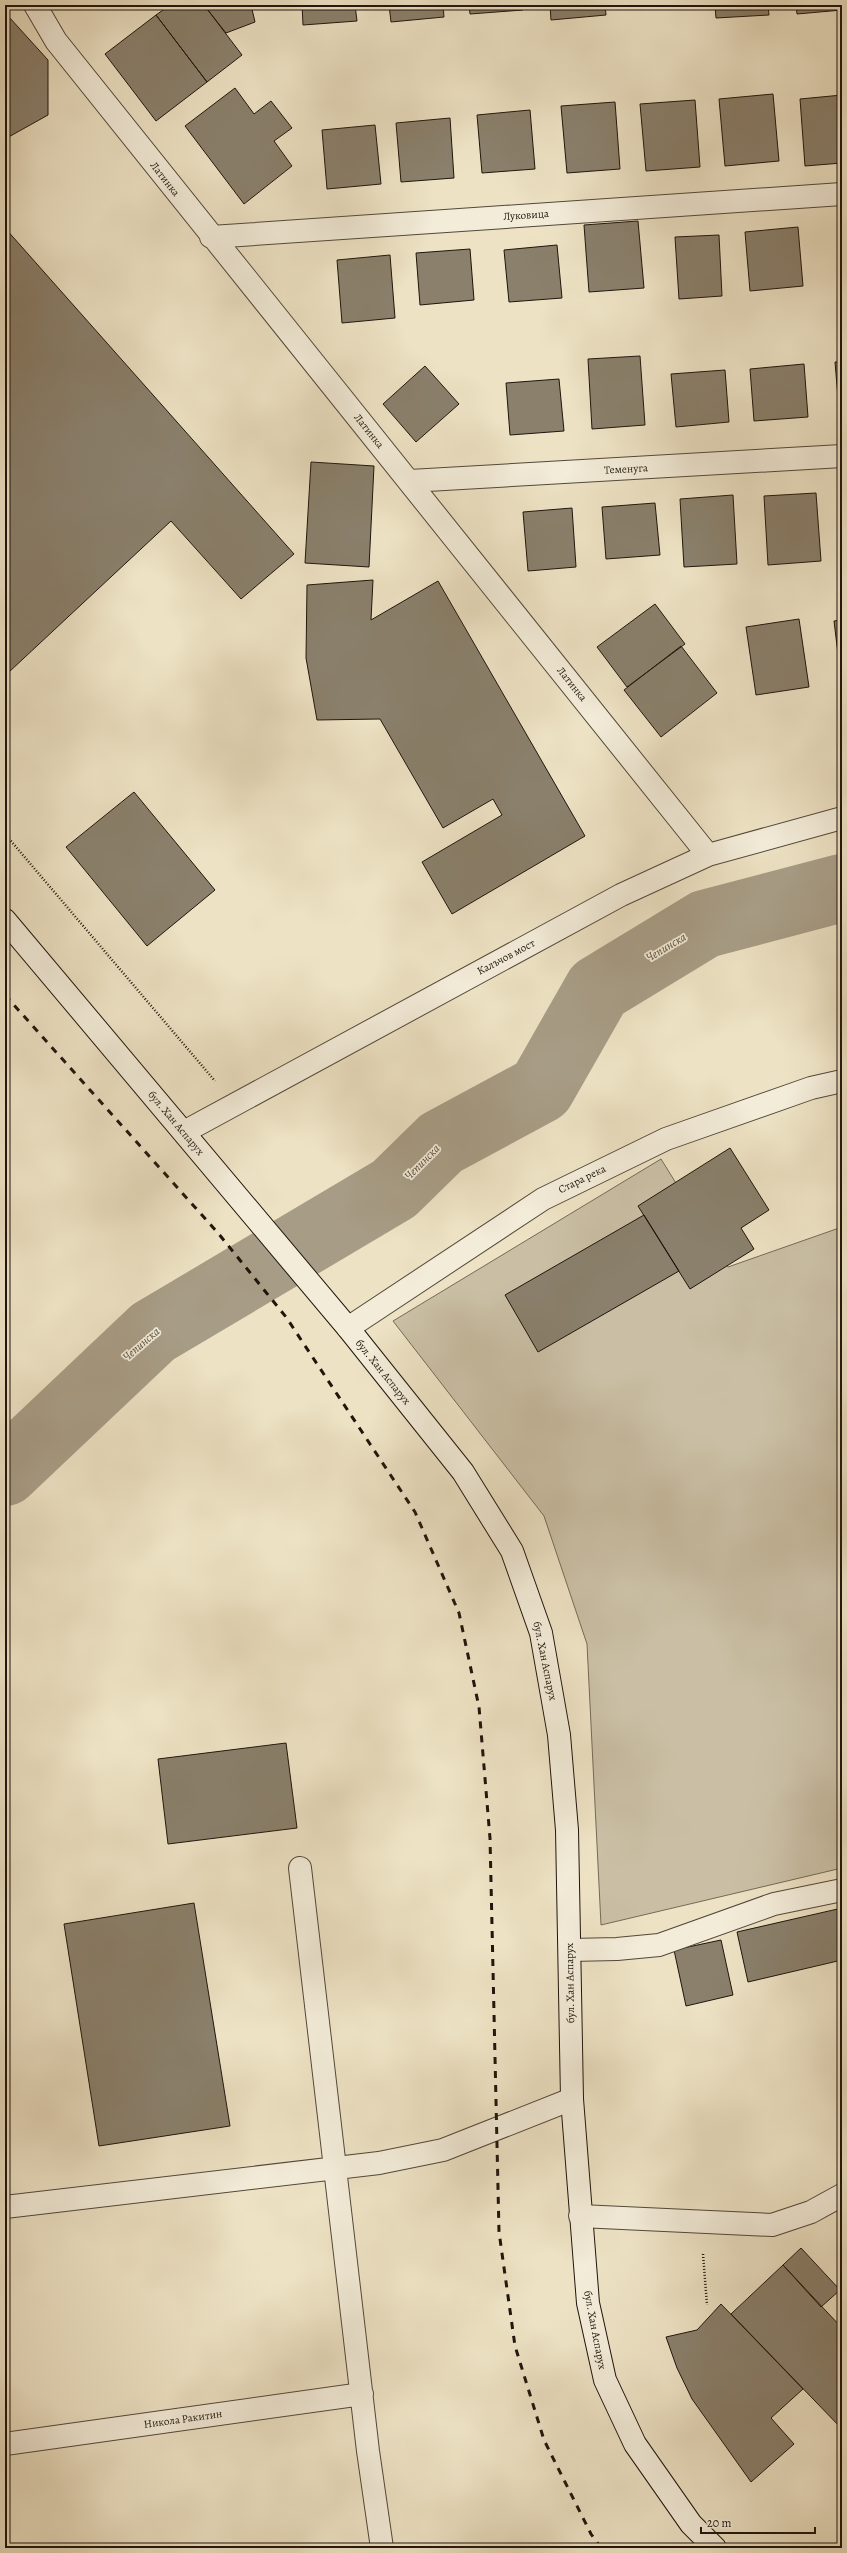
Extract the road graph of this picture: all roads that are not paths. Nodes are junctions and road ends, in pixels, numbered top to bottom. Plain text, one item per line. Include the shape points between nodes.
1 (35, 5) edge
2 (842, 194) edge
3 (211, 237) junction
4 (842, 456) edge
5 (410, 481) junction
6 (842, 818) edge
7 (708, 854) junction
8 (5, 920) edge
9 (842, 1081) edge
10 (184, 1132) junction
11 (348, 1328) junction
12 (300, 1868) dead end
13 (842, 1890) edge
14 (570, 1950) junction
15 (572, 2099) junction
16 (336, 2168) junction
17 (842, 2195) edge
18 (5, 2207) edge
19 (580, 2216) junction
20 (362, 2394) junction
21 (5, 2444) edge
22 (382, 2548) edge
23 (715, 2548) edge

1 - 3 street, Латинка via 56,41
2 - 3 street, Луковица
3 - 5 street, Латинка
4 - 5 street, Теменуга
5 - 7 street, Латинка
6 - 7 street, Калъчов мост
7 - 10 street, Калъчов мост via 621,895
8 - 10 street, бул. Хан Аспарух
9 - 11 street, Стара река via 812,1088 666,1139 542,1199
10 - 11 street, бул. Хан Аспарух
11 - 14 street, бул. Хан Аспарух via 463,1472 512,1551 541,1633 559,1735 568,1830
12 - 16 street
13 - 14 street via 774,1904 659,1945
14 - 15 street, бул. Хан Аспарух
15 - 16 street via 443,2150 379,2163
15 - 19 street, бул. Хан Аспарух
16 - 18 street
16 - 20 street
17 - 19 street via 811,2212 772,2225
19 - 23 street, бул. Хан Аспарух via 588,2303 605,2380 635,2444 692,2524
20 - 21 street, Никола Ракитин
20 - 22 street

